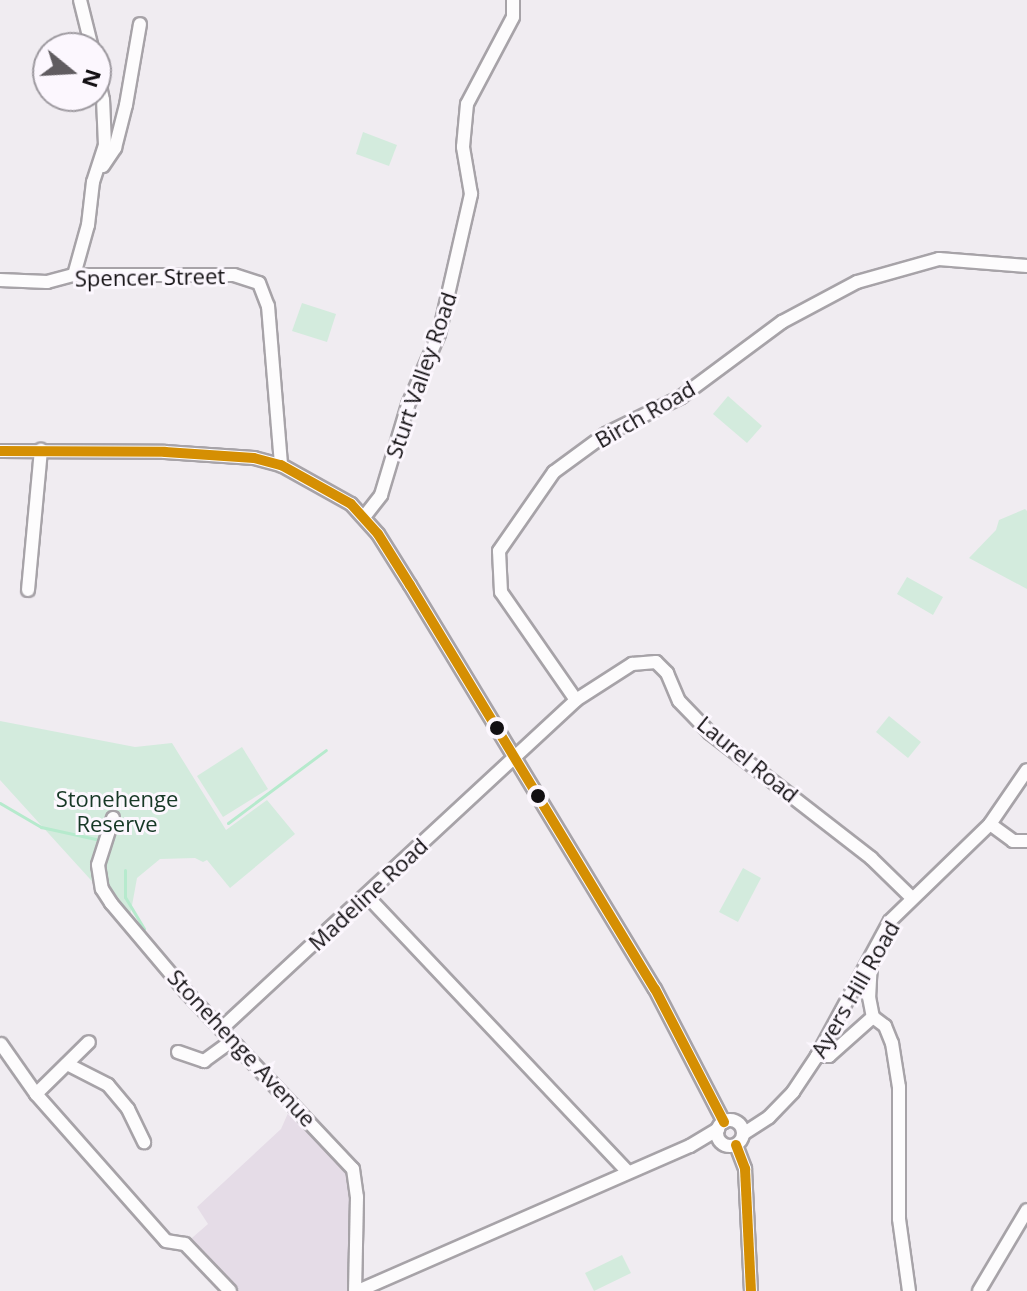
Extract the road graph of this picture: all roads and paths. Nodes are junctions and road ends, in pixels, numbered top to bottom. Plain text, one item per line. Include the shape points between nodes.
1 (80, 0) edge
2 (513, 0) edge
3 (140, 24) dead end
4 (88, 32) edge
5 (104, 112) edge
6 (93, 182) junction
7 (1027, 266) edge
8 (74, 275) junction
9 (0, 280) edge
10 (41, 450) junction
11 (0, 451) edge
12 (281, 465) junction
13 (364, 517) junction
14 (28, 590) dead end
15 (576, 700) junction
16 (514, 757) junction
17 (1027, 770) edge
18 (113, 818) dead end
19 (990, 824) junction
20 (1027, 841) edge
21 (367, 896) junction
22 (912, 898) junction
23 (872, 954) junction
24 (873, 1017) junction
25 (221, 1029) junction
26 (232, 1041) junction
27 (89, 1042) dead end
28 (1, 1044) edge
29 (178, 1052) dead end
30 (817, 1056) junction
31 (67, 1064) junction
32 (36, 1094) junction
33 (782, 1104) junction
34 (726, 1124) junction
35 (734, 1141) junction
36 (144, 1142) dead end
37 (690, 1146) junction
38 (628, 1172) junction
39 (1027, 1210) edge
40 (230, 1291) edge
41 (356, 1291) edge
42 (751, 1291) edge
43 (909, 1291) edge
44 (979, 1291) edge

1 - 4 street
2 - 13 street, Sturt Valley Road via 513,17 467,104 463,147 471,194 439,334 408,405 381,495
3 - 6 street via 115,148
5 - 6 street via 105,145
6 - 8 street
7 - 15 street, Birch Road via 939,259 857,282 782,322 681,397 606,434 554,472 499,551 501,592
8 - 9 street, Spencer Street via 47,282
8 - 12 street, Spencer Street via 234,275 259,283 268,306
10 - 11 street
10 - 12 street via 225,455
10 - 14 street
12 - 13 street
13 - 16 street
15 - 16 street, Laurel Road
15 - 22 street, Laurel Road via 632,664 656,662 679,701 710,733 871,858
16 - 21 street, Madeline Road
16 - 34 street via 655,989
17 - 19 street, Ayers Hill Road
18 - 25 street, Stonehenge Avenue via 99,855 102,889
19 - 20 street via 1013,841
19 - 22 street, Ayers Hill Road
21 - 25 street, Madeline Road
21 - 38 street
22 - 23 street, Ayers Hill Road via 890,921
23 - 24 street
23 - 30 street, Ayers Hill Road
24 - 30 street via 829,1056
24 - 43 street via 885,1026 892,1043 899,1087 899,1219
25 - 26 street, Stonehenge Avenue
26 - 29 street via 204,1061
26 - 41 street, Stonehenge Avenue via 353,1169
27 - 31 street
28 - 32 street
30 - 33 street, Ayers Hill Road
31 - 32 street
31 - 36 street via 108,1085 128,1109
32 - 40 street via 166,1241 185,1244
33 - 34 street, Ayers Hill Road via 754,1119
33 - 35 street, Ayers Hill Road
34 - 35 street
34 - 35 street via 718,1138
34 - 37 street, Ayers Hill Road
35 - 37 street
35 - 42 street via 745,1169
37 - 38 street
38 - 41 street
39 - 44 street

